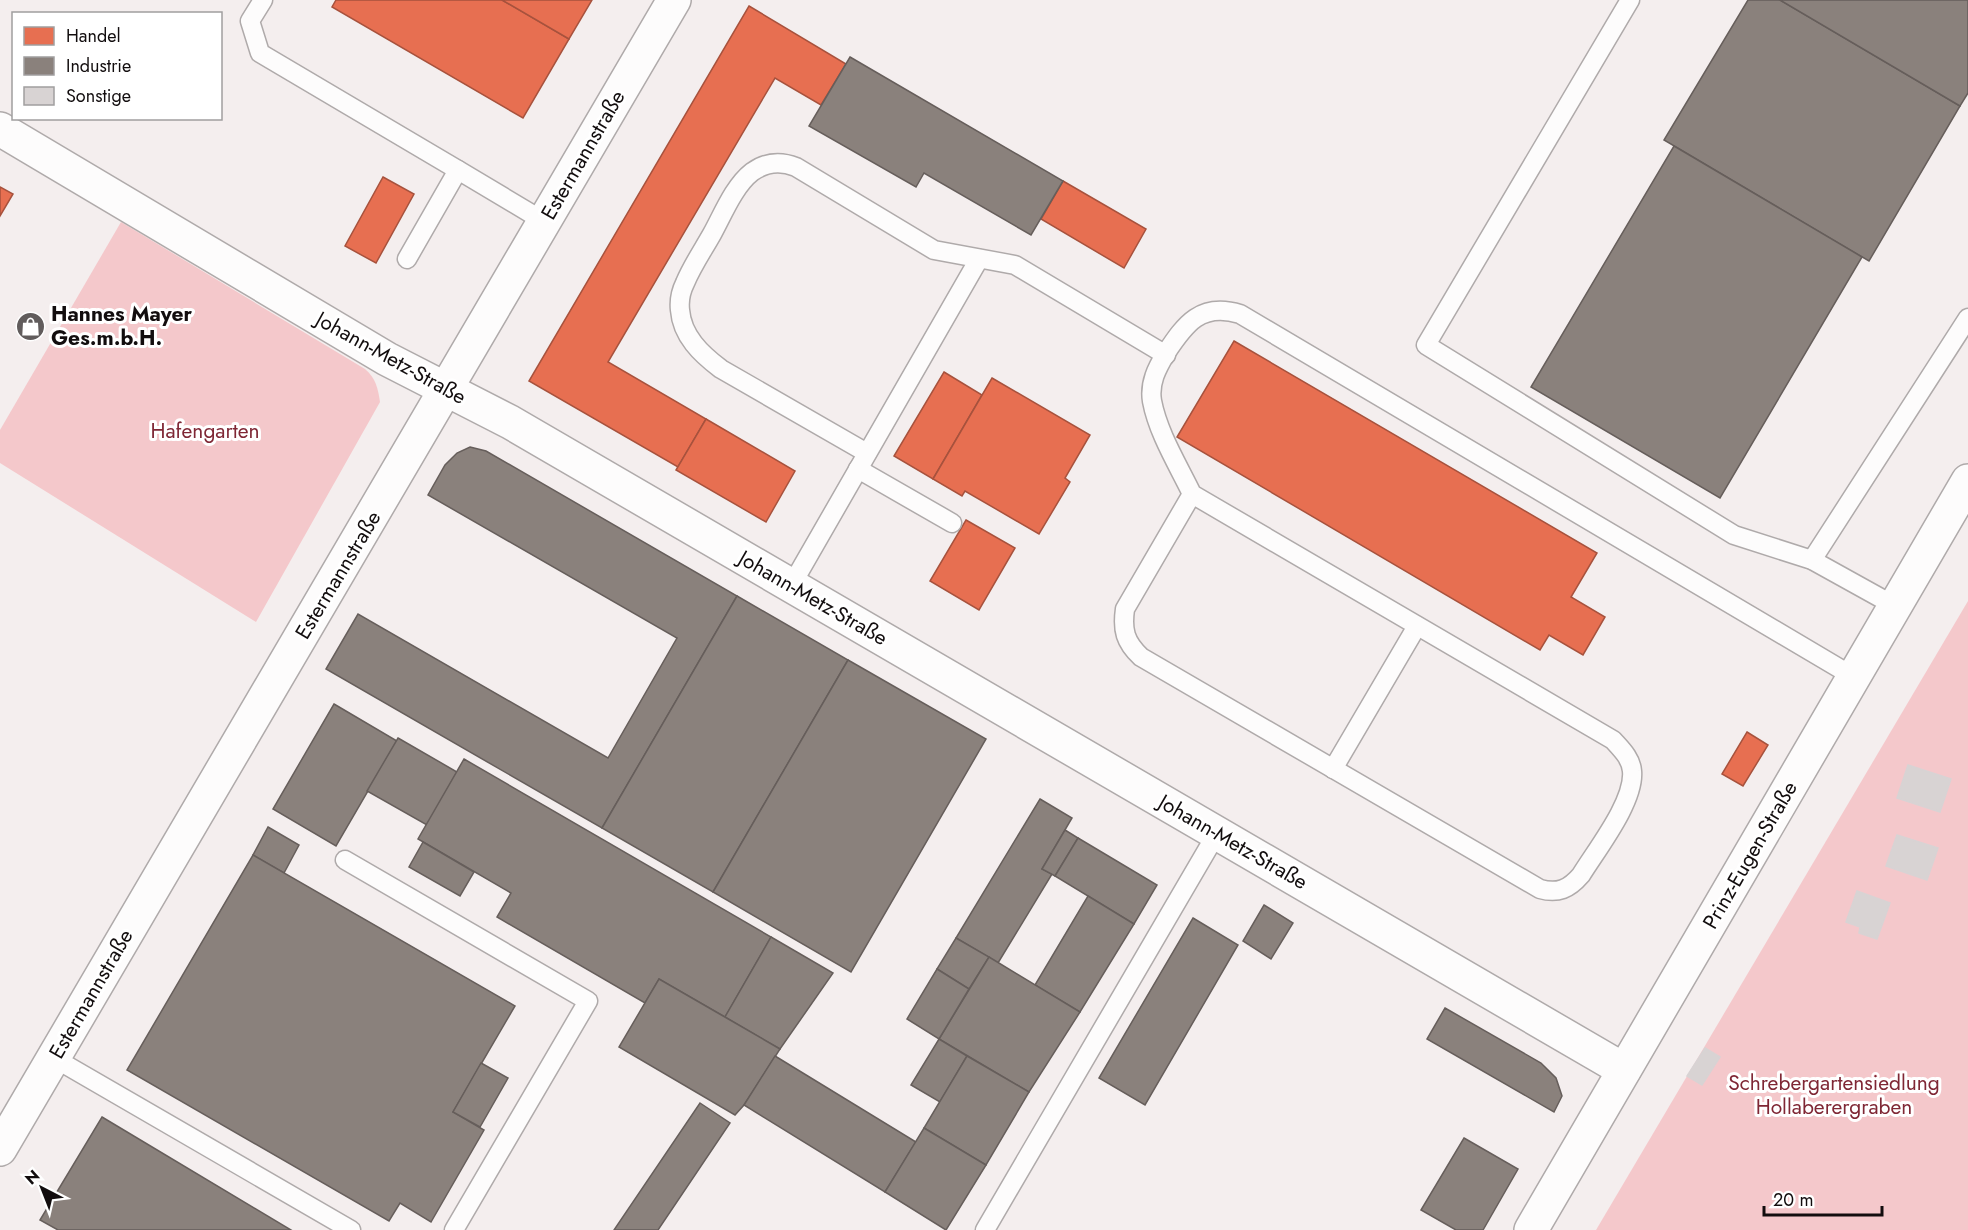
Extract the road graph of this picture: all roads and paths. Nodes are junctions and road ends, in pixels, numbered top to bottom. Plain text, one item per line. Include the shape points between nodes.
1 (263, 0) edge
2 (674, 0) edge
3 (1630, 0) edge
4 (0, 129) edge
5 (458, 170) junction
6 (545, 222) junction
7 (406, 259) dead end
8 (979, 259) junction
9 (1968, 318) edge
10 (1166, 355) junction
11 (447, 390) junction
12 (863, 461) junction
13 (1968, 481) edge
14 (1192, 494) junction
15 (952, 522) dead end
16 (1812, 560) junction
17 (791, 586) junction
18 (1895, 606) junction
19 (1417, 626) junction
20 (1854, 677) junction
21 (1333, 769) junction
22 (1217, 833) junction
23 (345, 860) dead end
24 (54, 1058) junction
25 (1624, 1070) junction
26 (0, 1149) edge
27 (351, 1230) edge
28 (454, 1230) edge
29 (986, 1230) edge
30 (1531, 1230) edge

1 - 5 lane via 250,21 260,52
2 - 6 street, Estermannstraße
3 - 16 lane via 1426,345 1734,535
4 - 11 street, Johann-Metz-Straße via 387,359
5 - 6 lane
5 - 7 lane
6 - 11 street, Estermannstraße
8 - 10 lane via 1015,265
8 - 12 lane
8 - 12 lane via 933,250 796,167 778,163 759,168 744,181 699,257 684,285 680,309 687,334 700,352
9 - 16 lane
10 - 14 lane via 1153,380 1152,400 1163,434
10 - 20 lane via 1179,333 1202,314 1240,314
11 - 17 street, Johann-Metz-Straße via 510,422
11 - 24 street, Estermannstraße
12 - 15 lane
12 - 17 lane
13 - 18 street, Prinz-Eugen-Straße
14 - 19 lane
14 - 21 lane via 1125,609 1125,636 1141,657
16 - 18 lane
17 - 22 street, Johann-Metz-Straße
18 - 20 street, Prinz-Eugen-Straße
19 - 21 lane
19 - 21 lane via 1613,740 1626,753 1632,769 1632,788 1624,807 1581,875 1562,891 1550,892
20 - 25 street, Prinz-Eugen-Straße
22 - 25 street, Johann-Metz-Straße
22 - 29 lane
23 - 28 lane via 588,1001
24 - 26 street, Estermannstraße
24 - 27 lane
25 - 30 street, Prinz-Eugen-Straße

